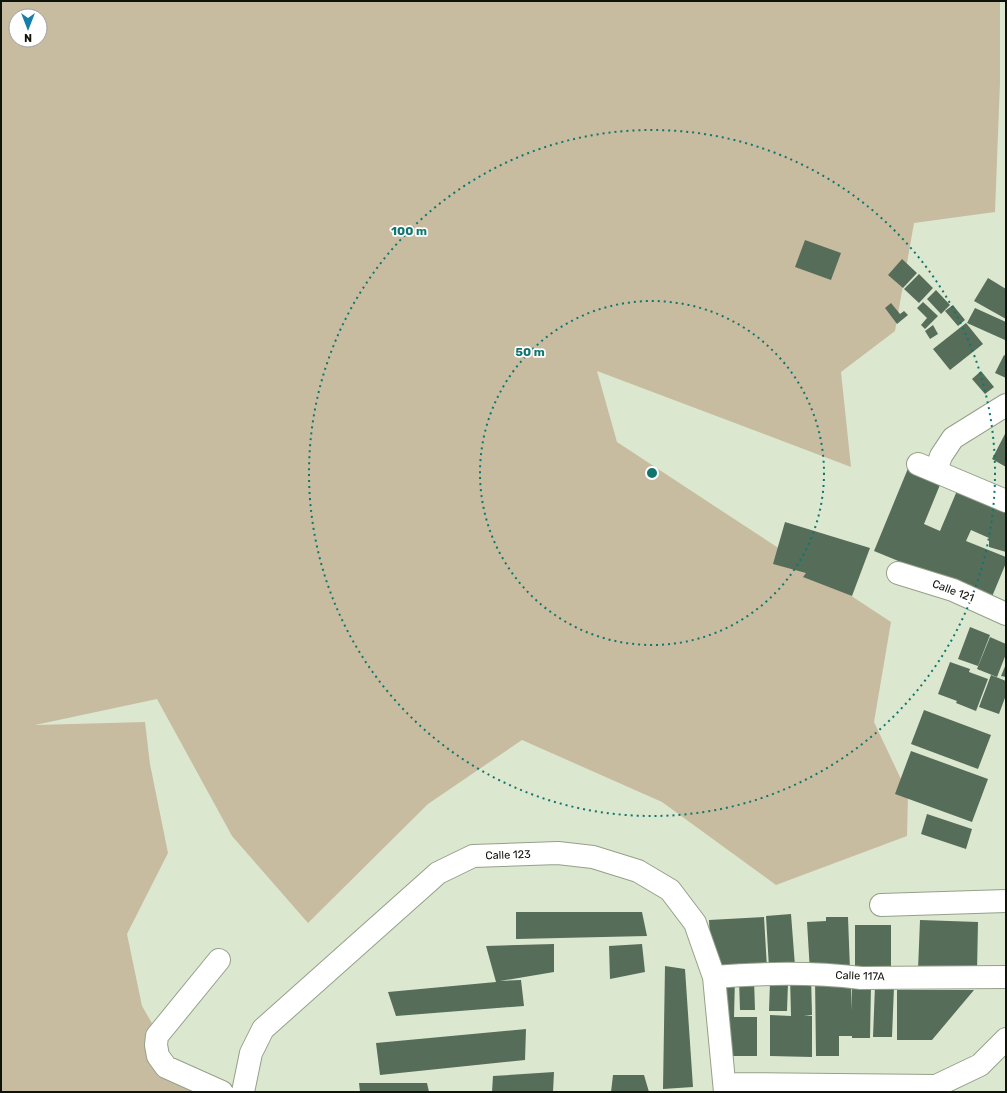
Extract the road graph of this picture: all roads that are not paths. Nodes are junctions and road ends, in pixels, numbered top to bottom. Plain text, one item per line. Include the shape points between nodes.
1 (1006, 405) edge
2 (1006, 501) edge
3 (898, 573) dead end
4 (1006, 614) edge
5 (1006, 901) edge
6 (881, 904) dead end
7 (219, 960) dead end
8 (1006, 976) edge
9 (714, 977) junction
10 (1006, 1039) edge
11 (725, 1088) edge
12 (222, 1092) edge
13 (244, 1092) edge

1 - 2 street via 953,438 941,456 927,468
3 - 4 street, Calle 121 via 954,590
5 - 6 street
7 - 12 street via 157,1036 156,1045 158,1056 166,1066
8 - 9 street, Calle 117A via 861,978 756,974
9 - 11 street, Calle 123
9 - 13 street, Calle 123 via 695,923 670,890 638,871 593,857 558,852 473,856 438,873 263,1029 252,1053
10 - 11 street via 980,1065 936,1086

